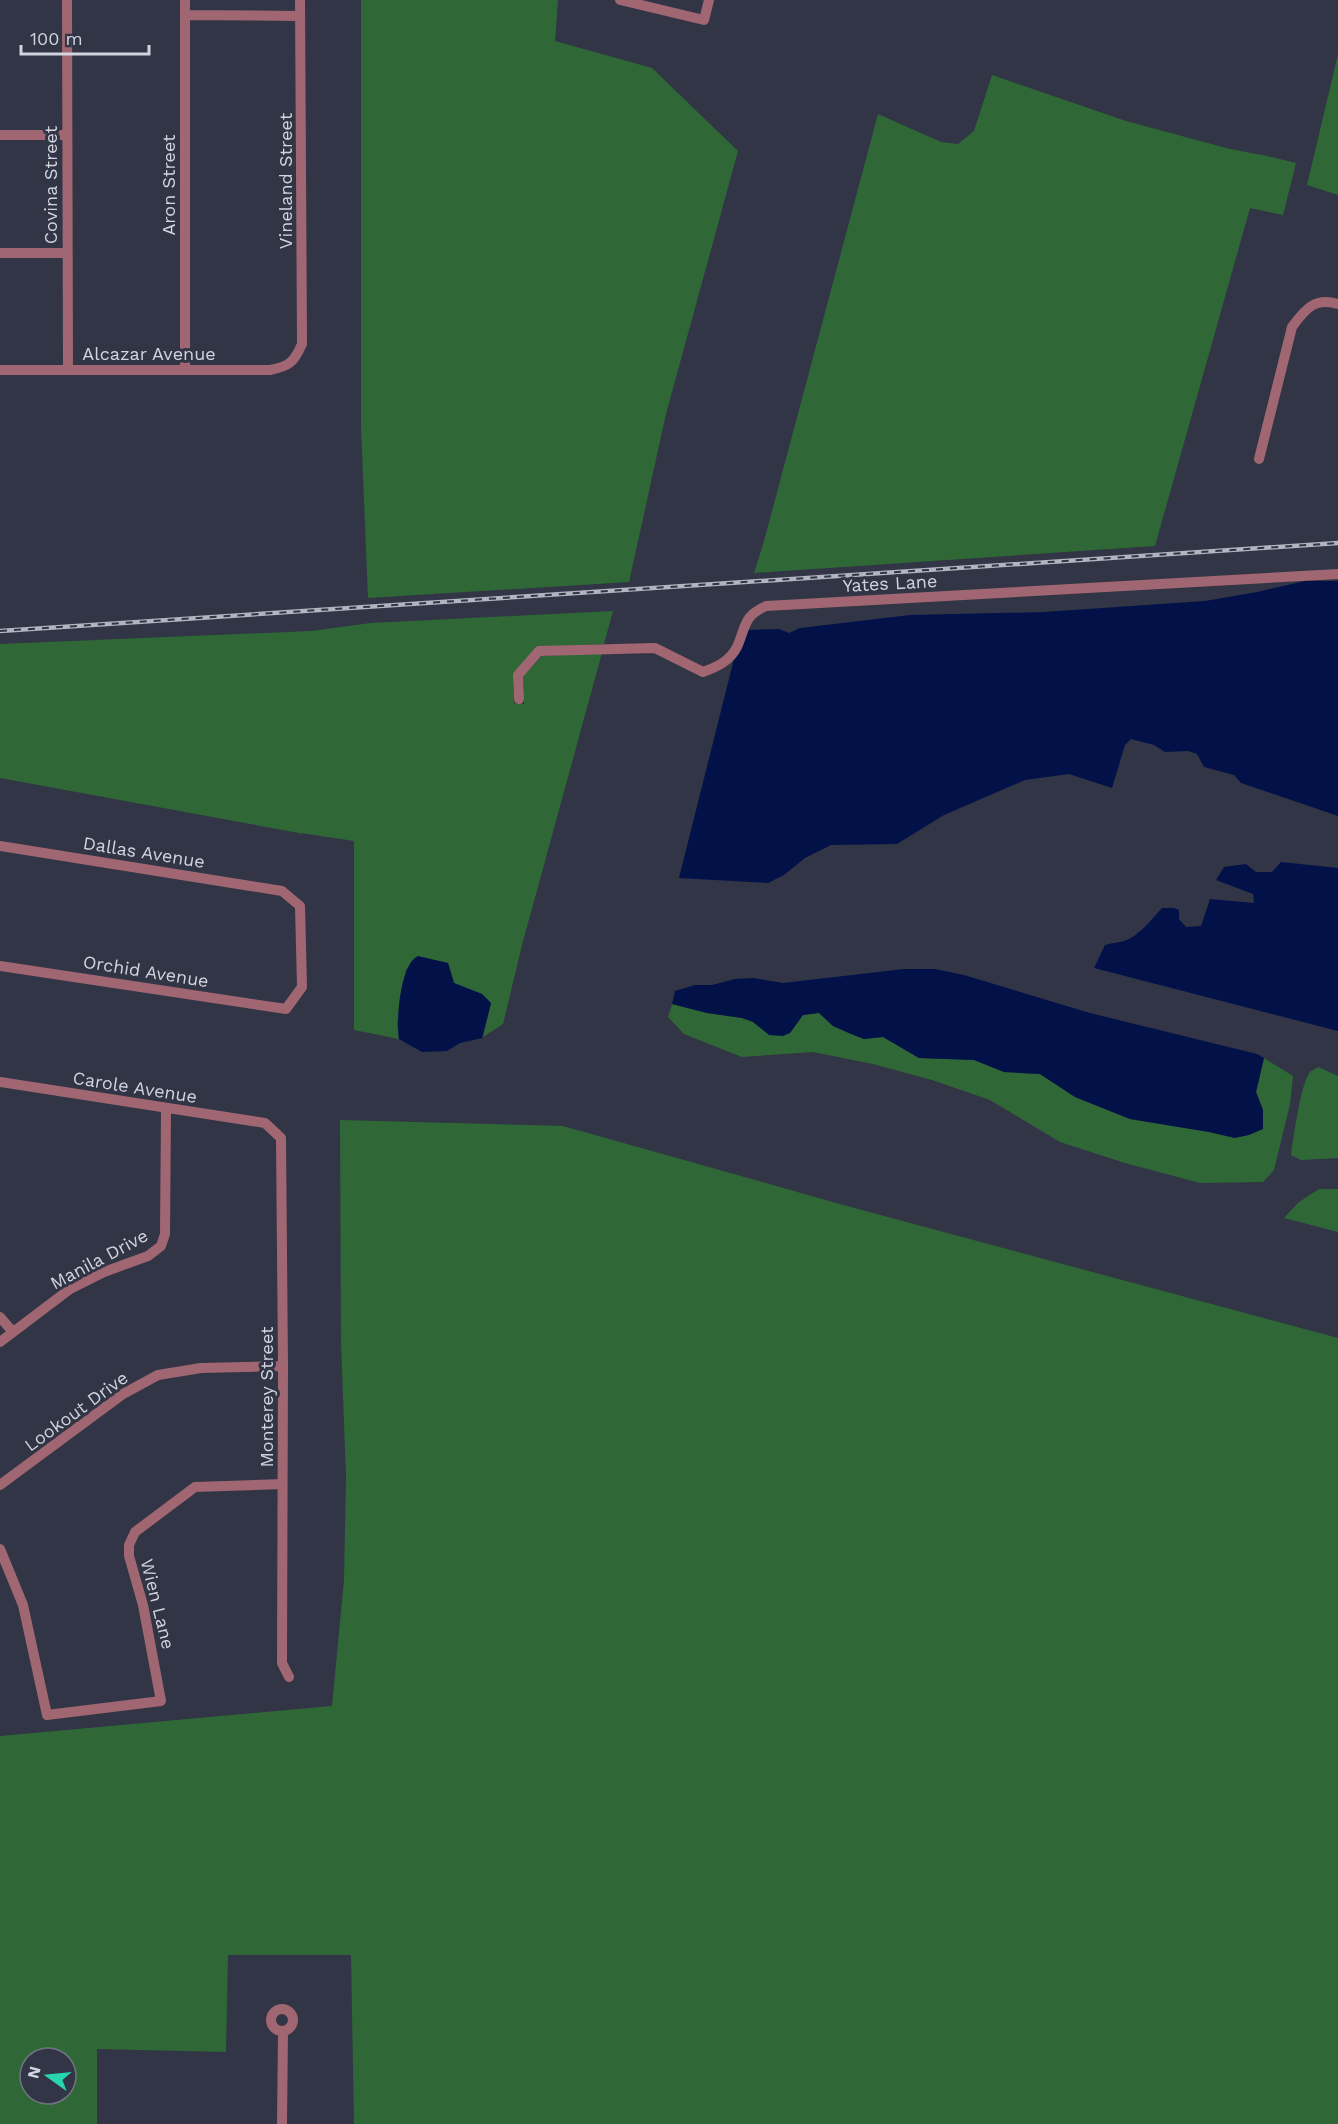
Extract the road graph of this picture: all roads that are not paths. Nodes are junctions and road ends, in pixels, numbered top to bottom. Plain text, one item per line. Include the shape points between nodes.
1 (67, 0) edge
2 (185, 0) edge
3 (300, 0) edge
4 (620, 0) edge
5 (709, 0) edge
6 (185, 15) junction
7 (300, 16) junction
8 (0, 135) edge
9 (67, 135) junction
10 (0, 253) edge
11 (66, 253) junction
12 (1338, 304) edge
13 (295, 360) joint
14 (68, 369) junction
15 (0, 370) edge
16 (185, 370) junction
17 (1259, 459) dead end
18 (1338, 574) edge
19 (519, 699) dead end
20 (0, 846) edge
21 (0, 966) edge
22 (286, 1009) joint
23 (0, 1083) edge
24 (166, 1108) junction
25 (266, 1123) joint
26 (0, 1317) edge
27 (13, 1332) junction
28 (0, 1342) edge
29 (283, 1366) junction
30 (282, 1484) junction
31 (0, 1485) edge
32 (0, 1549) edge
33 (289, 1677) dead end
34 (283, 2032) dead end
35 (282, 2124) edge

1 - 9 street, Covina Street
2 - 6 street, Aron Street
3 - 7 street, Vineland Street
4 - 5 street via 705,20
6 - 7 street
6 - 16 street, Aron Street
7 - 13 street, Vineland Street via 302,344
8 - 9 street
9 - 11 street, Covina Street
10 - 11 street
11 - 14 street, Covina Street
12 - 17 street via 1327,301 1309,306 1292,327
13 - 16 street, Alcazar Avenue via 270,370
14 - 15 street, Alcazar Avenue
14 - 16 street, Alcazar Avenue
18 - 19 street, Yates Lane via 766,606 754,611 736,649 717,667 703,672 655,648 539,651 518,675
20 - 22 street, Dallas Avenue via 282,891 300,906 302,987
21 - 22 street, Orchid Avenue
23 - 24 street, Carole Avenue
24 - 25 street, Carole Avenue
24 - 27 street, Manila Drive via 165,1234 161,1246 148,1256 70,1289
25 - 29 street, Monterey Street via 281,1138
26 - 27 street
27 - 28 street, Manila Drive
29 - 30 street, Monterey Street
29 - 31 street, Lookout Drive via 201,1368 158,1375 123,1394
30 - 32 street, Wien Lane via 195,1487 135,1532 129,1556 143,1605 161,1701 47,1715 23,1605
30 - 33 street, Monterey Street via 282,1664
34 - 35 street

